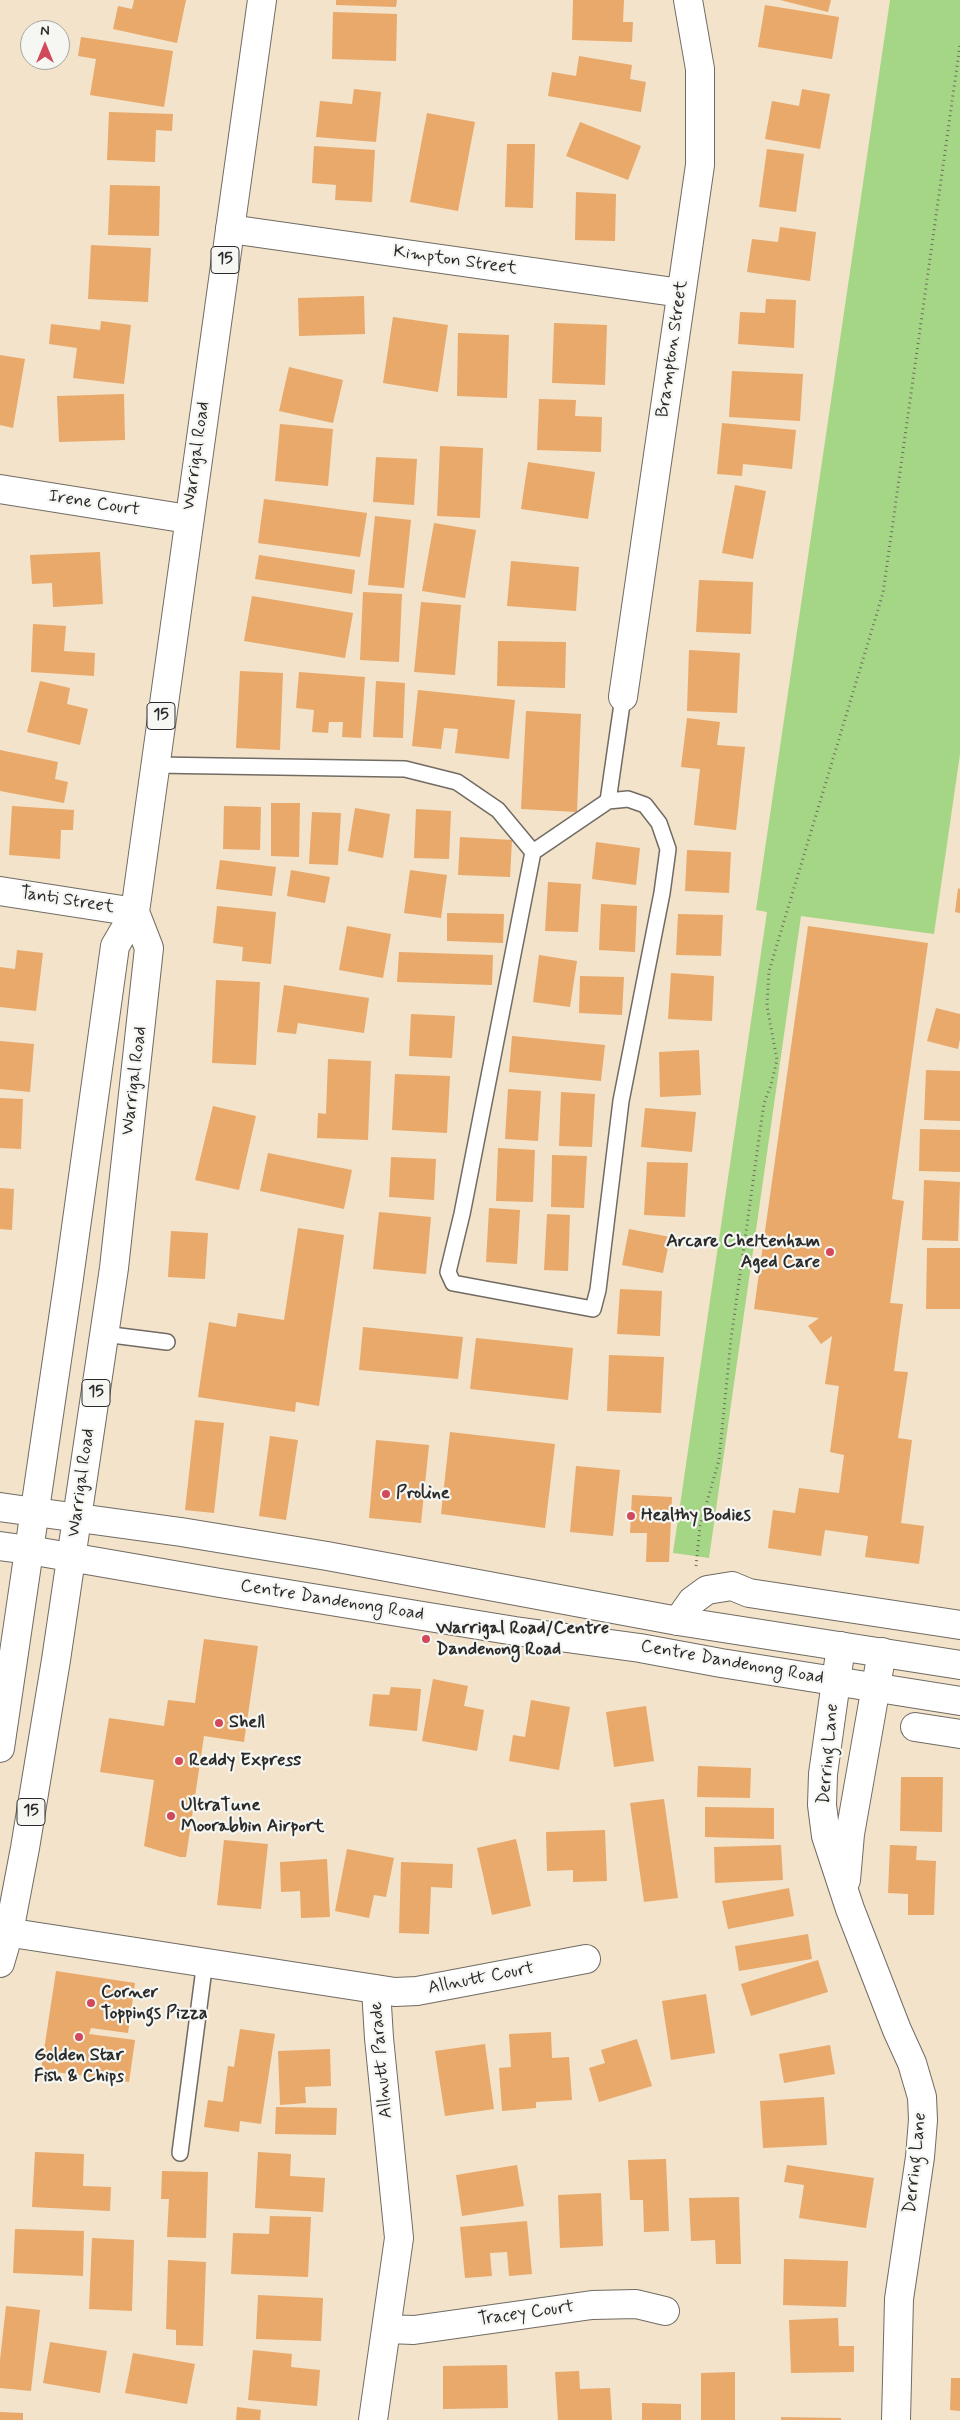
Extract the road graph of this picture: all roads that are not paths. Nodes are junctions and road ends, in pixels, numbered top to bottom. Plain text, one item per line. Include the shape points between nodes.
1 (262, 0) edge
2 (688, 0) edge
3 (230, 229) junction
4 (681, 293) junction
5 (0, 489) edge
6 (188, 520) junction
7 (623, 697) joint
8 (154, 765) junction
9 (608, 801) junction
10 (534, 852) junction
11 (0, 891) edge
12 (135, 912) junction
13 (104, 1334) junction
14 (166, 1342) dead end
15 (0, 1507) edge
16 (34, 1512) junction
17 (77, 1518) junction
18 (0, 1546) edge
19 (29, 1550) junction
20 (72, 1557) junction
21 (678, 1621) junction
22 (960, 1625) edge
23 (841, 1646) junction
24 (882, 1652) junction
25 (960, 1665) edge
26 (836, 1681) junction
27 (876, 1688) junction
28 (960, 1701) edge
29 (915, 1727) dead end
30 (960, 1734) edge
31 (0, 1748) edge
32 (845, 1889) junction
33 (4, 1931) edge
34 (586, 1959) dead end
35 (206, 1961) junction
36 (0, 1963) edge
37 (376, 1989) junction
38 (180, 2153) dead end
39 (665, 2311) dead end
40 (387, 2329) junction
41 (373, 2420) edge
42 (896, 2420) edge

1 - 3 main road, Warrigal Road / 15
2 - 4 main road, Brampton Street via 700,69 700,165
3 - 4 main road, Kimpton Street
3 - 6 main road, Warrigal Road / 15
4 - 7 main road, Brampton Street
5 - 6 main road, Irene Court
6 - 8 main road, Warrigal Road / 15
7 - 9 lane
8 - 10 lane via 405,769 457,782 498,810
8 - 12 main road, Warrigal Road / 15
9 - 10 lane
9 - 10 lane via 628,799 645,805 659,823 668,849 622,1101 593,1309 453,1283 448,1272
11 - 12 main road, Tanti Street
12 - 13 main road, Warrigal Road / 15 via 150,948 118,1238
12 - 16 main road, Warrigal Road / 15 via 115,946
13 - 14 lane
13 - 17 main road, Warrigal Road / 15
15 - 16 main road, Centre Dandenong Road
16 - 17 main road, Centre Dandenong Road
16 - 19 main road, Warrigal Road / 15
17 - 20 main road, Warrigal Road / 15
17 - 21 main road, Centre Dandenong Road via 327,1556
18 - 19 main road, Centre Dandenong Road
19 - 20 main road, Centre Dandenong Road
19 - 31 main road, Warrigal Road / 15
20 - 26 main road, Centre Dandenong Road
20 - 33 main road, Warrigal Road / 15 via 53,1679
21 - 22 main road, Centre Dandenong Road via 692,1601 707,1590 732,1586 750,1593
21 - 23 main road, Centre Dandenong Road
23 - 24 main road, Centre Dandenong Road
23 - 26 main road, Derring Lane
24 - 25 main road, Centre Dandenong Road
24 - 27 main road, Derring Lane
26 - 27 main road, Centre Dandenong Road
26 - 32 main road, Derring Lane via 822,1805 826,1836
27 - 28 main road, Centre Dandenong Road
27 - 32 main road, Derring Lane via 850,1834
29 - 30 main road
32 - 42 main road, Derring Lane via 922,2097 920,2157 899,2299
33 - 35 main road, Allnutt Parade
33 - 36 main road, Warrigal Road / 15
34 - 37 main road, Allnutt Court via 417,1991
35 - 37 main road, Allnutt Parade
35 - 38 lane
37 - 40 main road, Allnutt Parade via 399,2238
39 - 40 main road, Tracey Court via 636,2304 592,2305 414,2330
40 - 41 main road, Allnutt Parade

